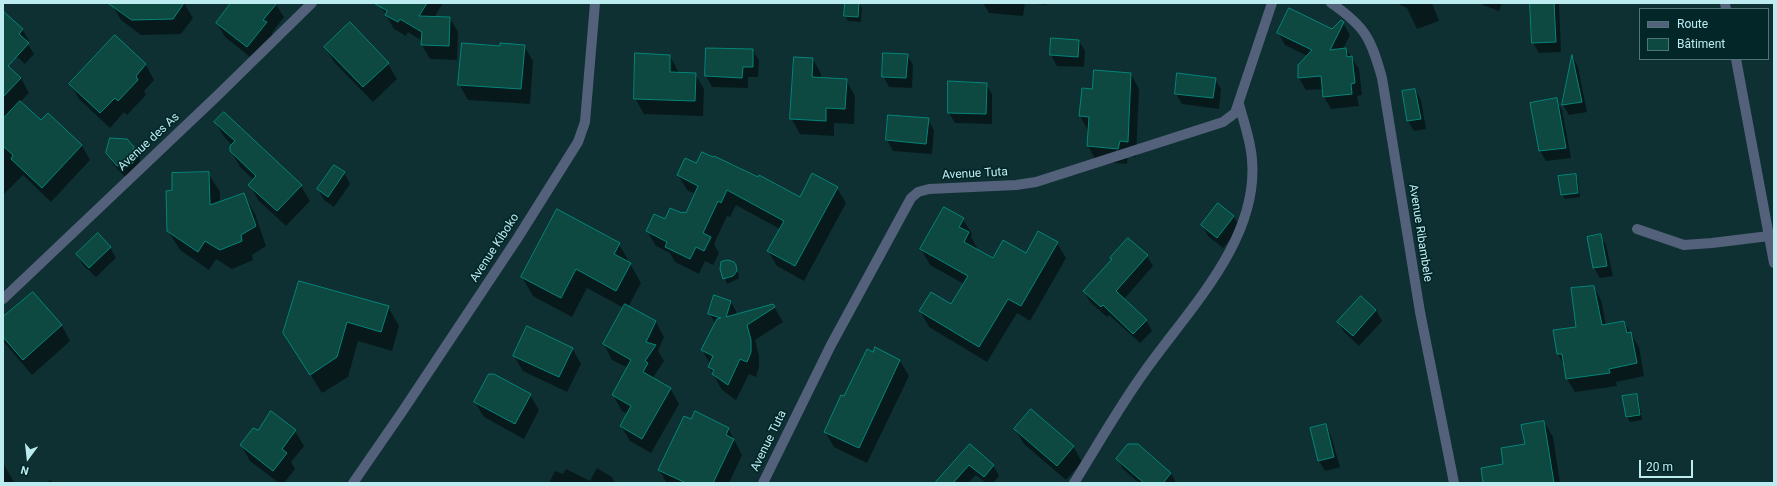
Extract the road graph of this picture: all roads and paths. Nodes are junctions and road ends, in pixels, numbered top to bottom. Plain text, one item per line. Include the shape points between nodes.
1 (312, 3) edge
2 (595, 3) edge
3 (1272, 3) edge
4 (1331, 3) edge
5 (1736, 60) edge
6 (1239, 104) junction
7 (1636, 229) dead end
8 (1769, 236) junction
9 (1774, 263) edge
10 (3, 299) edge
11 (353, 483) edge
12 (763, 483) edge
13 (1074, 483) edge
14 (1454, 483) edge

1 - 10 street, Avenue des As
2 - 11 street, Avenue Kiboko via 585,122 578,142
3 - 6 street, Avenue Tuta
4 - 14 street, Avenue Ribambele via 1351,18 1367,35 1382,78 1420,312
5 - 8 street
6 - 12 street, Avenue Tuta via 1235,113 1223,122 1040,181 1016,185 929,189 914,195 835,338
6 - 13 street via 1250,139 1253,162 1248,206 1236,241 1212,281 1144,372
7 - 8 street via 1684,244
8 - 9 street

